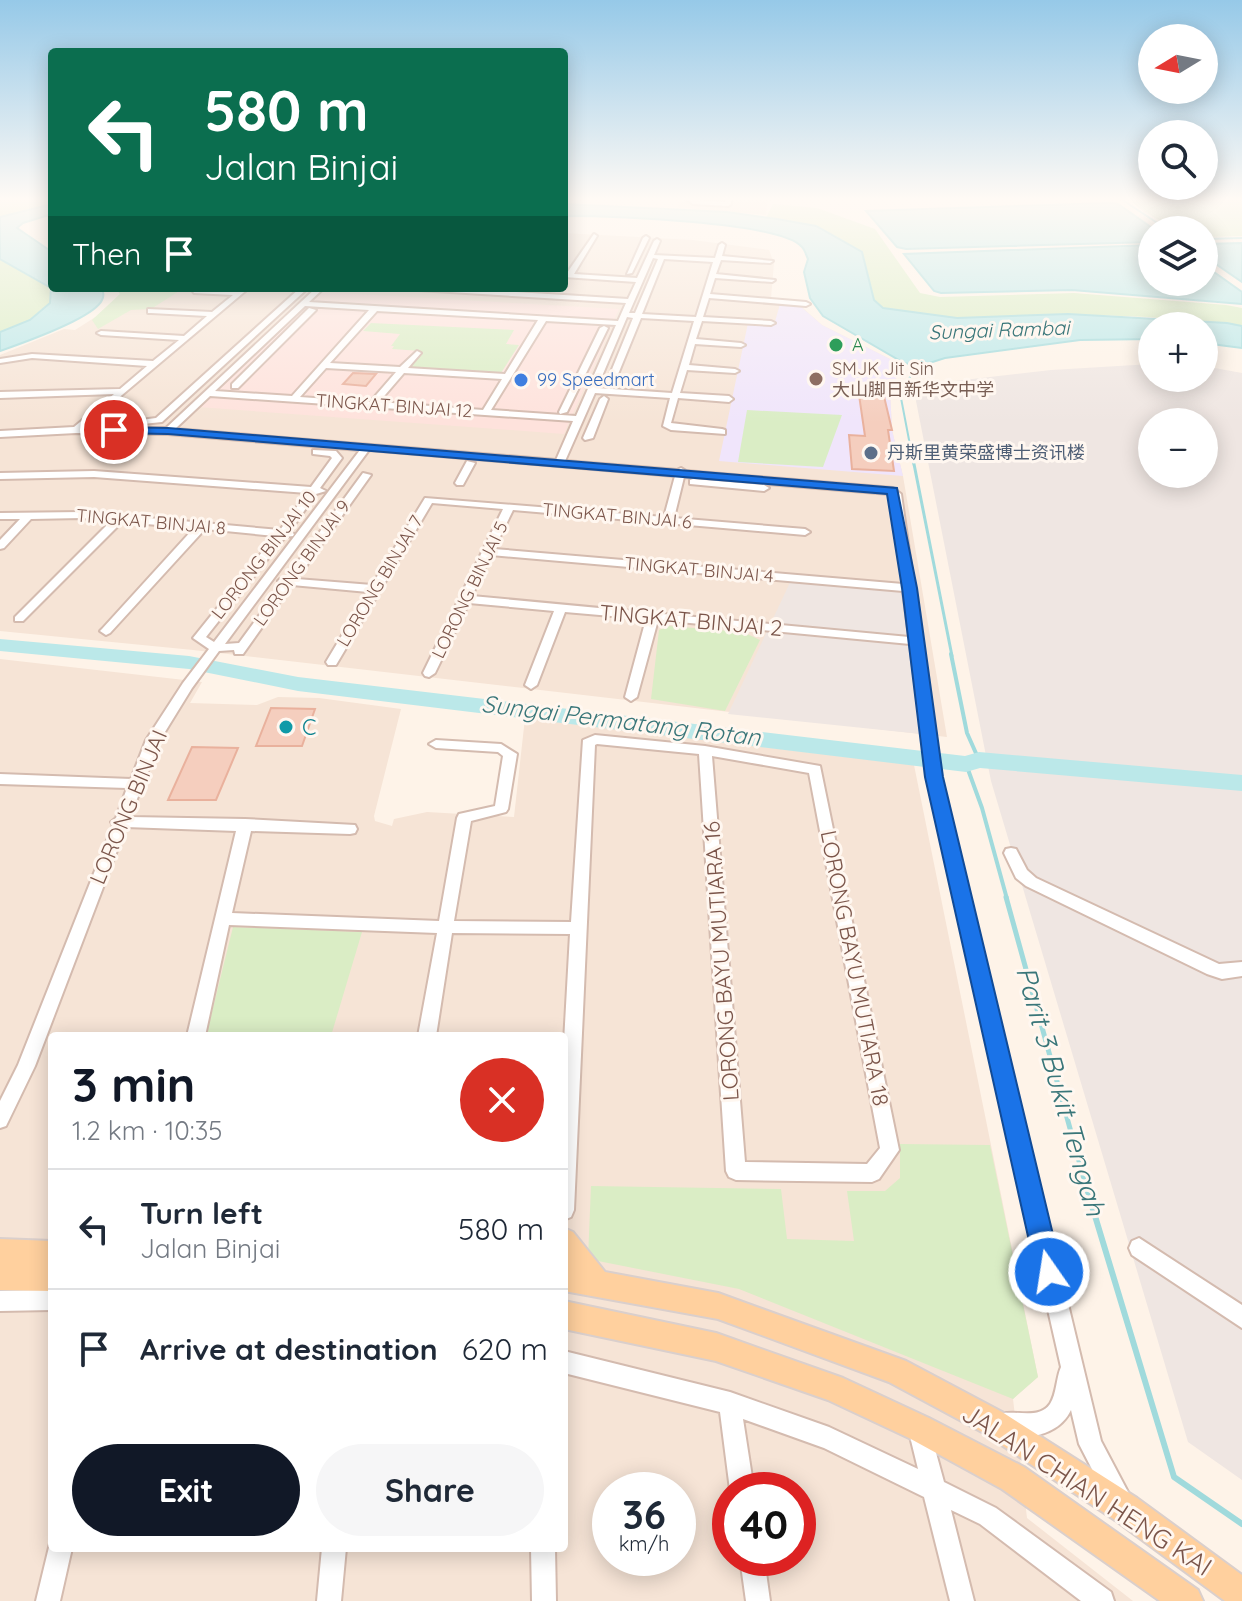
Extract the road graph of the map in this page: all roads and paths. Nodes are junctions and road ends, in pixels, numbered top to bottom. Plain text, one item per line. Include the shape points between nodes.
1 (643, 274) edge
2 (655, 274) edge
3 (568, 276) edge
4 (712, 276) joint
5 (640, 280) junction
6 (772, 280) dead end
7 (240, 292) edge
8 (300, 292) edge
9 (317, 292) edge
10 (525, 292) edge
11 (706, 296) junction
12 (631, 301) junction
13 (806, 304) dead end
14 (308, 307) junction
15 (375, 308) junction
16 (151, 311) dead end
17 (214, 314) junction
18 (638, 315) junction
19 (289, 318) junction
20 (302, 319) junction
21 (543, 319) junction
22 (623, 319) junction
23 (699, 319) junction
24 (771, 323) dead end
25 (604, 328) dead end
26 (101, 333) dead end
27 (600, 337) junction
28 (185, 338) junction
29 (614, 338) junction
30 (692, 341) junction
31 (741, 345) dead end
32 (417, 353) dead end
33 (0, 361) edge
34 (154, 364) junction
35 (325, 365) junction
36 (684, 367) junction
37 (402, 370) junction
38 (735, 371) dead end
39 (227, 376) junction
40 (244, 377) junction
41 (508, 377) junction
42 (610, 384) dead end
43 (235, 386) dead end
44 (592, 390) junction
45 (122, 391) junction
46 (209, 393) junction
47 (0, 395) edge
48 (675, 396) junction
49 (294, 399) junction
50 (729, 399) dead end
51 (569, 400) junction
52 (373, 404) junction
53 (586, 404) junction
54 (563, 412) dead end
55 (485, 413) junction
56 (579, 419) junction
57 (0, 426) edge
58 (80, 426) junction
59 (199, 426) dead end
60 (15, 430) junction
61 (168, 431) junction
62 (218, 432) junction
63 (722, 432) dead end
64 (0, 434) edge
65 (111, 434) junction
66 (588, 438) dead end
67 (0, 441) edge
68 (301, 446) junction
69 (367, 447) junction
70 (494, 453) junction
71 (422, 455) junction
72 (579, 455) dead end
73 (382, 457) dead end
74 (562, 458) junction
75 (609, 461) junction
76 (470, 463) junction
77 (624, 471) junction
78 (681, 471) junction
79 (716, 474) junction
80 (366, 475) dead end
81 (0, 476) edge
82 (663, 478) dead end
83 (732, 480) junction
84 (693, 482) dead end
85 (460, 483) dead end
86 (315, 491) junction
87 (815, 492) dead end
88 (330, 496) junction
89 (429, 500) joint
90 (347, 501) junction
91 (510, 506) junction
92 (29, 515) junction
93 (0, 516) edge
94 (119, 519) junction
95 (668, 520) junction
96 (202, 526) junction
97 (805, 532) dead end
98 (283, 533) junction
99 (301, 535) junction
100 (0, 546) edge
101 (291, 548) junction
102 (312, 550) junction
103 (488, 552) junction
104 (267, 579) junction
105 (289, 581) junction
106 (910, 588) junction
107 (375, 589) junction
108 (465, 599) junction
109 (561, 608) junction
110 (653, 616) junction
111 (19, 619) dead end
112 (106, 631) dead end
113 (917, 641) junction
114 (213, 651) junction
115 (332, 662) dead end
116 (429, 673) dead end
117 (531, 685) dead end
118 (631, 697) dead end
119 (436, 744) dead end
120 (705, 750) junction
121 (4, 779) edge
122 (133, 784) junction
123 (0, 796) edge
124 (118, 822) junction
125 (245, 824) junction
126 (350, 829) dead end
127 (1011, 853) dead end
128 (224, 919) junction
129 (445, 927) junction
130 (577, 928) junction
131 (1242, 969) edge
132 (197, 1032) edge
133 (428, 1032) edge
134 (0, 1120) edge
135 (568, 1123) edge
136 (872, 1173) joint
137 (568, 1246) edge
138 (1139, 1248) dead end
139 (0, 1252) edge
140 (48, 1254) edge
141 (0, 1277) edge
142 (48, 1278) edge
143 (568, 1279) edge
144 (597, 1283) junction
145 (48, 1300) edge
146 (0, 1301) edge
147 (568, 1316) edge
148 (1242, 1317) edge
149 (568, 1363) edge
150 (1071, 1365) junction
151 (730, 1403) junction
152 (992, 1422) junction
153 (919, 1428) junction
154 (740, 1472) edge
155 (933, 1487) junction
156 (1126, 1509) junction
157 (59, 1552) edge
158 (334, 1552) edge
159 (543, 1552) edge
160 (755, 1576) edge
161 (1242, 1594) edge
162 (48, 1601) edge
163 (329, 1601) edge
164 (544, 1601) edge
165 (758, 1601) edge
166 (962, 1601) edge
167 (1102, 1601) edge
168 (1187, 1601) edge

1 - 5 street
2 - 18 street
3 - 5 street
4 - 6 street
4 - 11 street
5 - 12 street
7 - 17 street
8 - 58 street via 159,420
9 - 14 street
10 - 12 street
11 - 13 street
11 - 23 street
12 - 22 street
14 - 15 street
14 - 19 street
14 - 20 street
15 - 21 street
15 - 35 street
16 - 17 street
17 - 28 street
18 - 22 street
18 - 23 street
18 - 42 street
19 - 20 street
19 - 39 street
20 - 40 street
21 - 22 street
21 - 41 street
22 - 29 street
23 - 24 street
23 - 30 street
25 - 27 street
26 - 28 street
27 - 29 street
27 - 51 street
28 - 34 street
29 - 44 street
30 - 31 street
30 - 36 street
32 - 37 street
33 - 34 street via 32,356
34 - 45 street
35 - 37 street
35 - 49 street
36 - 38 street
36 - 48 street
37 - 41 street
37 - 52 street
39 - 40 street
39 - 46 street
40 - 43 street
41 - 55 street
44 - 48 street
44 - 53 street
45 - 47 street
45 - 58 street
46 - 49 street, TINGKAT BINJAI 12
46 - 61 street
48 - 50 street
48 - 63 street via 666,424
49 - 52 street, TINGKAT BINJAI 12
51 - 53 street
51 - 54 street
52 - 55 street, TINGKAT BINJAI 12
53 - 56 street
53 - 66 street via 602,403
55 - 56 street, TINGKAT BINJAI 12
56 - 74 street
57 - 60 street
58 - 60 street
58 - 65 street
59 - 62 street
60 - 64 street
61 - 62 street
61 - 65 street
62 - 68 street
62 - 70 street
65 - 67 street
65 - 68 street
68 - 69 street
68 - 86 street, LORONG BINJAI 10 via 336,455
69 - 71 street
69 - 88 street, LORONG BINJAI
70 - 71 street
70 - 74 street
71 - 73 street
71 - 76 street
72 - 75 street
74 - 75 street
75 - 77 street
75 - 79 street via 718,465
76 - 77 street
76 - 85 street
77 - 78 street
77 - 82 street
78 - 79 street
78 - 95 street
79 - 83 street
80 - 90 street, LORONG BINJAI 9
81 - 86 street via 94,474
83 - 84 street
83 - 87 street
83 - 106 street via 886,488 896,494
86 - 88 street
86 - 98 street, LORONG BINJAI 10
88 - 90 street
88 - 99 street, LORONG BINJAI
89 - 91 street, TINGKAT BINJAI 6
89 - 107 street, LORONG BINJAI 7
90 - 102 street, LORONG BINJAI 9
91 - 95 street, TINGKAT BINJAI 6
91 - 103 street, LORONG BINJAI 5
92 - 93 street, TINGKAT BINJAI 8
92 - 94 street, TINGKAT BINJAI 8
92 - 100 street
94 - 96 street, TINGKAT BINJAI 8
94 - 111 street
95 - 97 street, TINGKAT BINJAI 6
96 - 98 street, TINGKAT BINJAI 8
96 - 112 street
98 - 99 street, TINGKAT BINJAI 8
98 - 114 street, LORONG BINJAI 10 via 199,638
99 - 101 street, LORONG BINJAI
101 - 102 street
101 - 104 street, LORONG BINJAI
102 - 105 street, LORONG BINJAI 9
103 - 106 street, TINGKAT BINJAI 4
103 - 108 street, LORONG BINJAI 5
104 - 105 street
104 - 114 street, LORONG BINJAI
105 - 107 street
105 - 114 street, LORONG BINJAI 9 via 240,648
106 - 113 street
107 - 115 street, LORONG BINJAI 7
108 - 109 street, TINGKAT BINJAI 2
108 - 116 street, LORONG BINJAI 5
109 - 110 street, TINGKAT BINJAI 2
109 - 117 street
110 - 113 street, TINGKAT BINJAI 2
110 - 118 street
113 - 150 street via 934,777
114 - 122 street, LORONG BINJAI via 153,740
119 - 129 street via 501,748 510,754 501,809 464,818
120 - 130 street via 599,739 588,743
120 - 136 street, LORONG BAYU MUTIARA 18 via 804,765 818,773 890,1150
120 - 136 street, LORONG BAYU MUTIARA 16 via 736,1171
121 - 122 street
121 - 123 street
122 - 124 street, LORONG BINJAI
124 - 125 street
124 - 134 street, LORONG BINJAI via 26,1066
125 - 126 street
125 - 128 street
127 - 131 street via 1031,882 1213,969
128 - 129 street
128 - 132 street
129 - 130 street
129 - 133 street
130 - 135 street
137 - 144 main road
138 - 148 street
139 - 140 main road
141 - 142 main road
143 - 144 main road, JALAN CHIAN HENG KAI
144 - 152 main road, JALAN CHIAN HENG KAI via 718,1306 896,1371
145 - 146 street
147 - 153 main road, JALAN CHIAN HENG KAI via 716,1347 833,1388
149 - 151 street
150 - 152 street via 1061,1409 1051,1419 1036,1426
150 - 156 street via 1090,1444
151 - 154 street
151 - 155 street via 829,1438
152 - 156 main road, JALAN CHIAN HENG KAI
153 - 155 street
153 - 168 main road, JALAN CHIAN HENG KAI via 1013,1478
155 - 166 street
155 - 167 street via 988,1516
156 - 161 main road, JALAN CHIAN HENG KAI
157 - 162 street
158 - 163 street
159 - 164 street
160 - 165 street

